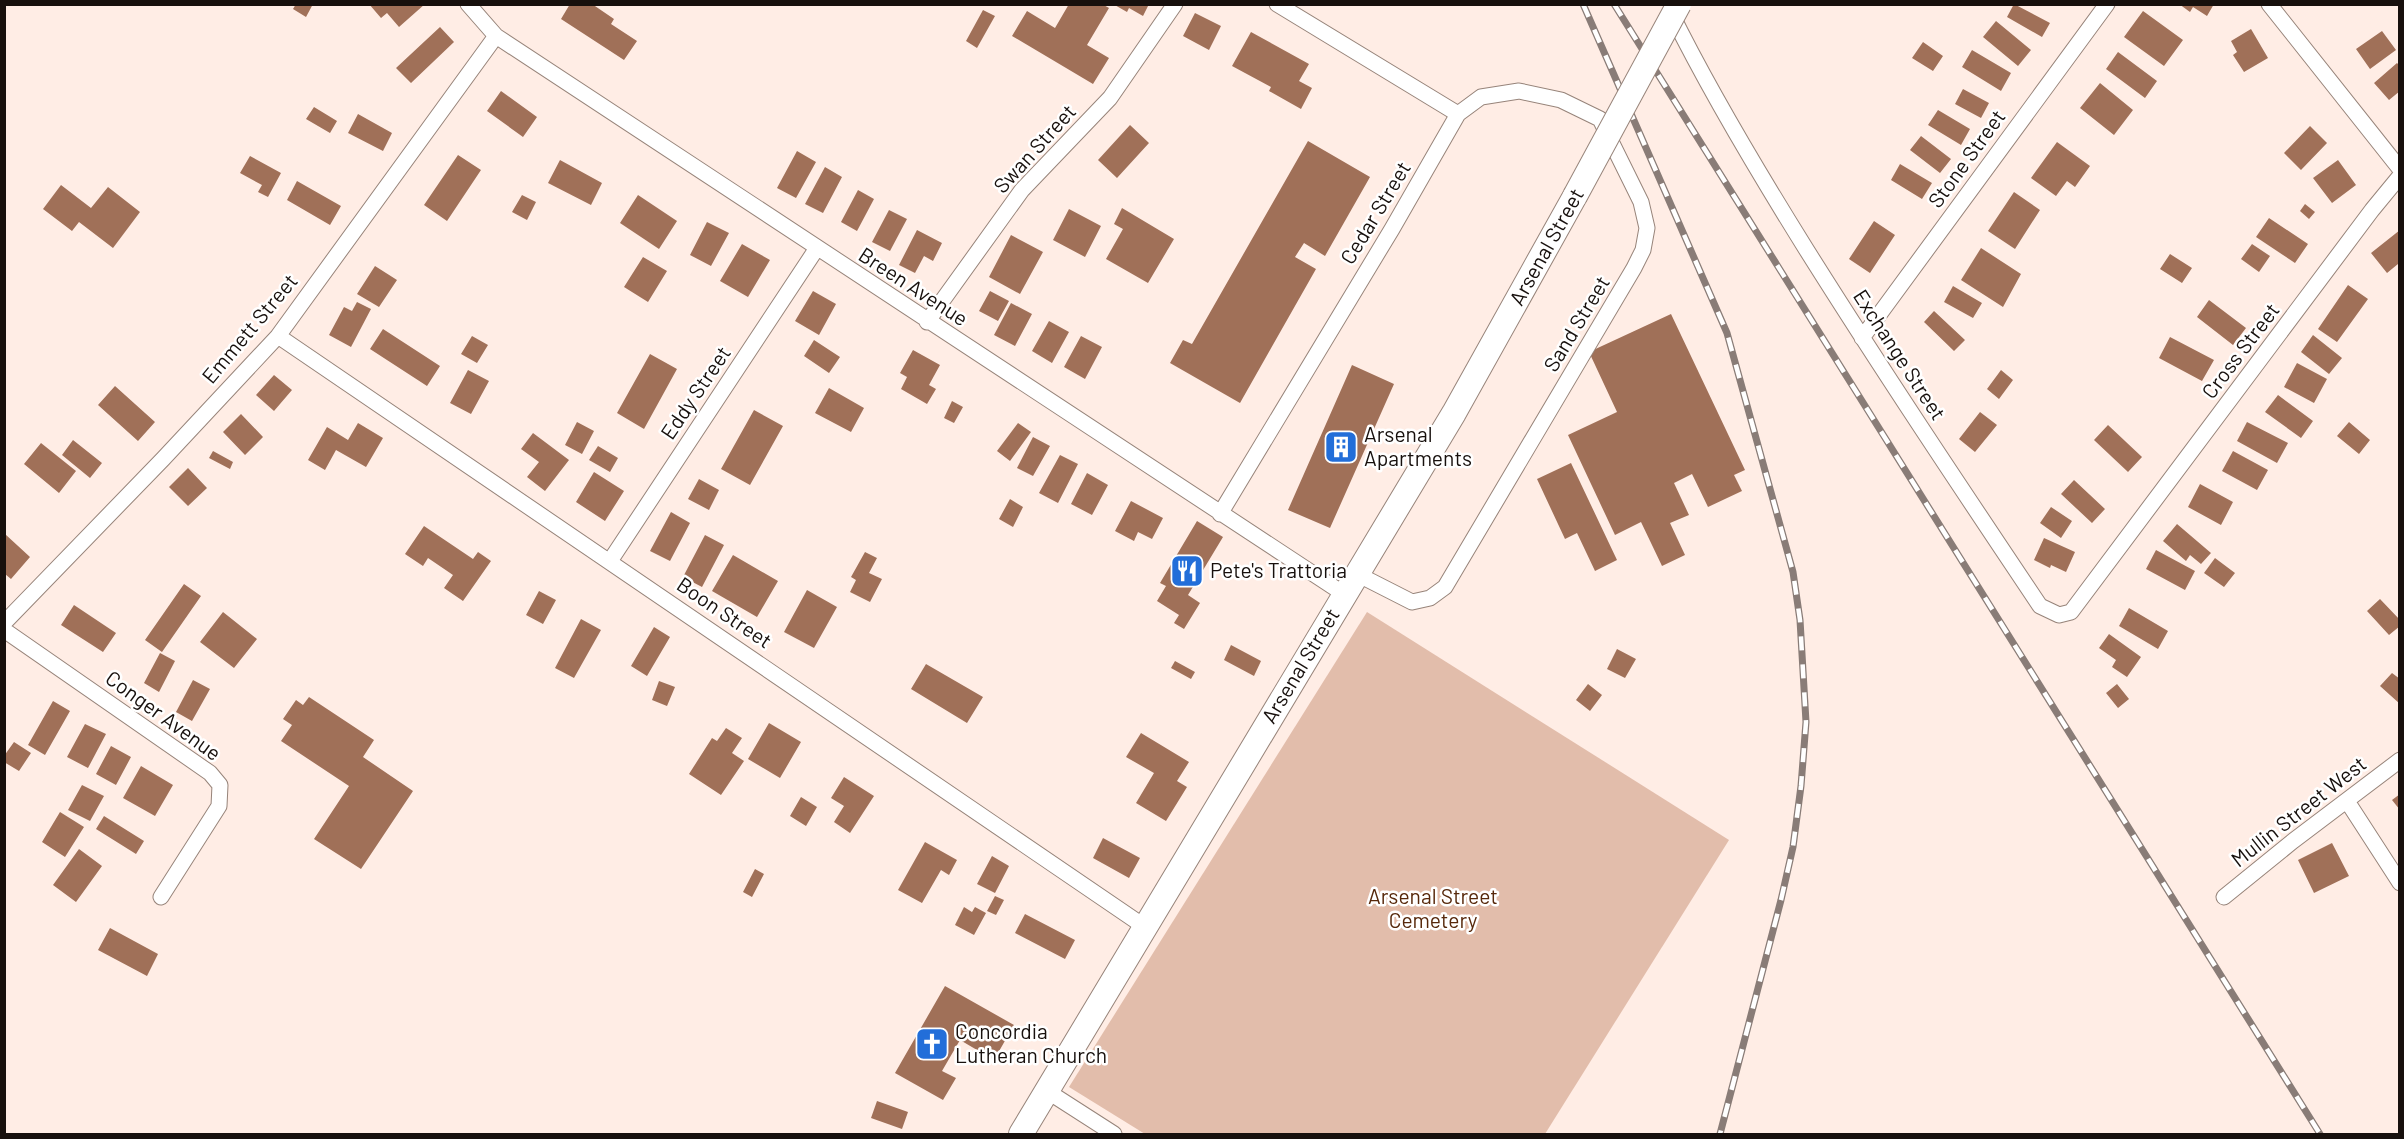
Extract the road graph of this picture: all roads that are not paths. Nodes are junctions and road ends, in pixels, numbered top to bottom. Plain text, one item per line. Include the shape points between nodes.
1 (468, 4) edge
2 (1175, 4) edge
3 (1277, 4) edge
4 (1667, 4) edge
5 (2107, 4) edge
6 (2268, 4) edge
7 (1679, 16) edge
8 (496, 36) junction
9 (1458, 114) junction
10 (2400, 168) edge
11 (2400, 176) edge
12 (817, 249) junction
13 (927, 322) junction
14 (278, 336) junction
15 (1862, 338) junction
16 (1220, 514) junction
17 (2116, 553) joint
18 (610, 561) junction
19 (1357, 574) junction
20 (1344, 594) junction
21 (4, 623) edge
22 (4, 630) edge
23 (2400, 760) edge
24 (2347, 801) junction
25 (2400, 883) edge
26 (161, 897) dead end
27 (2224, 897) dead end
28 (1145, 927) junction
29 (1047, 1092) junction
30 (1021, 1134) edge
31 (1114, 1134) edge

1 - 8 street, Breen Avenue
2 - 13 street, Swan Street via 1110,98 1022,190
3 - 9 street
4 - 7 street, Exchange Street
5 - 15 street, Stone Street
6 - 10 street
7 - 15 street, Exchange Street via 1712,93
7 - 19 highway, Arsenal Street, bridge via 1454,413
8 - 12 street, Breen Avenue
8 - 14 street, Emmett Street
9 - 16 street, Cedar Street
9 - 19 street, Sand Street via 1481,97 1519,91 1561,100 1600,119 1641,202 1647,228 1634,268 1445,587 1430,598 1412,602
11 - 17 street, Cross Street
12 - 13 street, Breen Avenue
12 - 18 street, Eddy Street
13 - 16 street, Breen Avenue
14 - 18 street, Boon Street
14 - 21 street, Emmett Street
15 - 17 street, Exchange Street via 2040,606 2059,615 2071,612
16 - 20 street, Breen Avenue
18 - 28 street, Boon Street
19 - 20 highway, Arsenal Street
20 - 28 highway, Arsenal Street
22 - 26 street, Conger Avenue via 209,772 220,785 219,806
23 - 24 street, Mullin Street West
24 - 25 street
24 - 27 street, Mullin Street West
28 - 29 highway, Arsenal Street
29 - 30 highway, Arsenal Street
29 - 31 street

